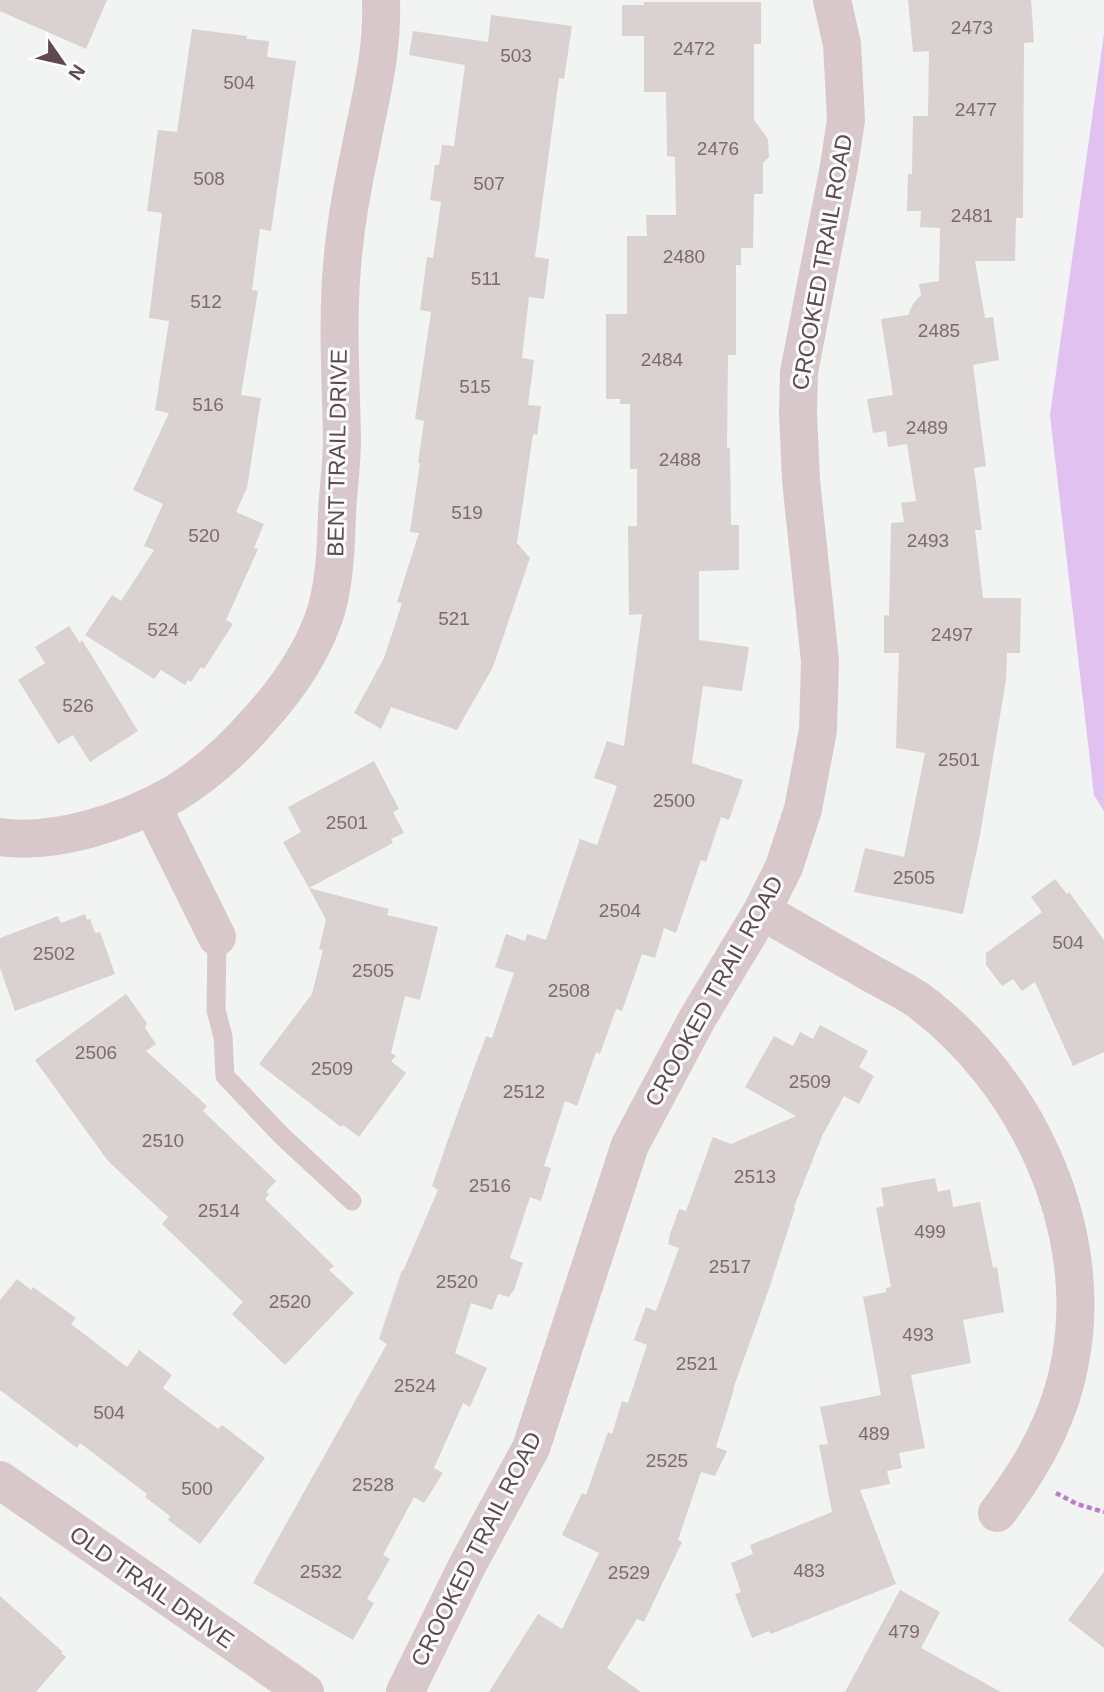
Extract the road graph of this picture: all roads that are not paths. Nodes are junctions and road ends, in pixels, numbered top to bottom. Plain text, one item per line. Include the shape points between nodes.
1 (381, 0) edge
2 (832, 0) edge
3 (152, 806) junction
4 (0, 837) edge
5 (762, 911) junction
6 (217, 937) joint
7 (352, 1201) dead end
8 (2, 1485) edge
9 (997, 1513) dead end
10 (305, 1692) edge
11 (405, 1692) edge

1 - 3 street, BENT TRAIL DRIVE via 383,34 342,265 342,441 334,579 326,610 300,668 238,745 183,789
2 - 5 street, CROOKED TRAIL ROAD via 842,44 846,120 799,372 798,414 820,662 818,730 803,809 784,867
3 - 4 street, BENT TRAIL DRIVE via 79,831
3 - 6 street
5 - 9 street via 917,1000 975,1052 1021,1116 1058,1197 1074,1278 1070,1363 1059,1404 1025,1477
5 - 11 street, CROOKED TRAIL ROAD via 697,1019 630,1145 531,1448
6 - 7 lane via 216,1010 225,1076
8 - 10 street, OLD TRAIL DRIVE

